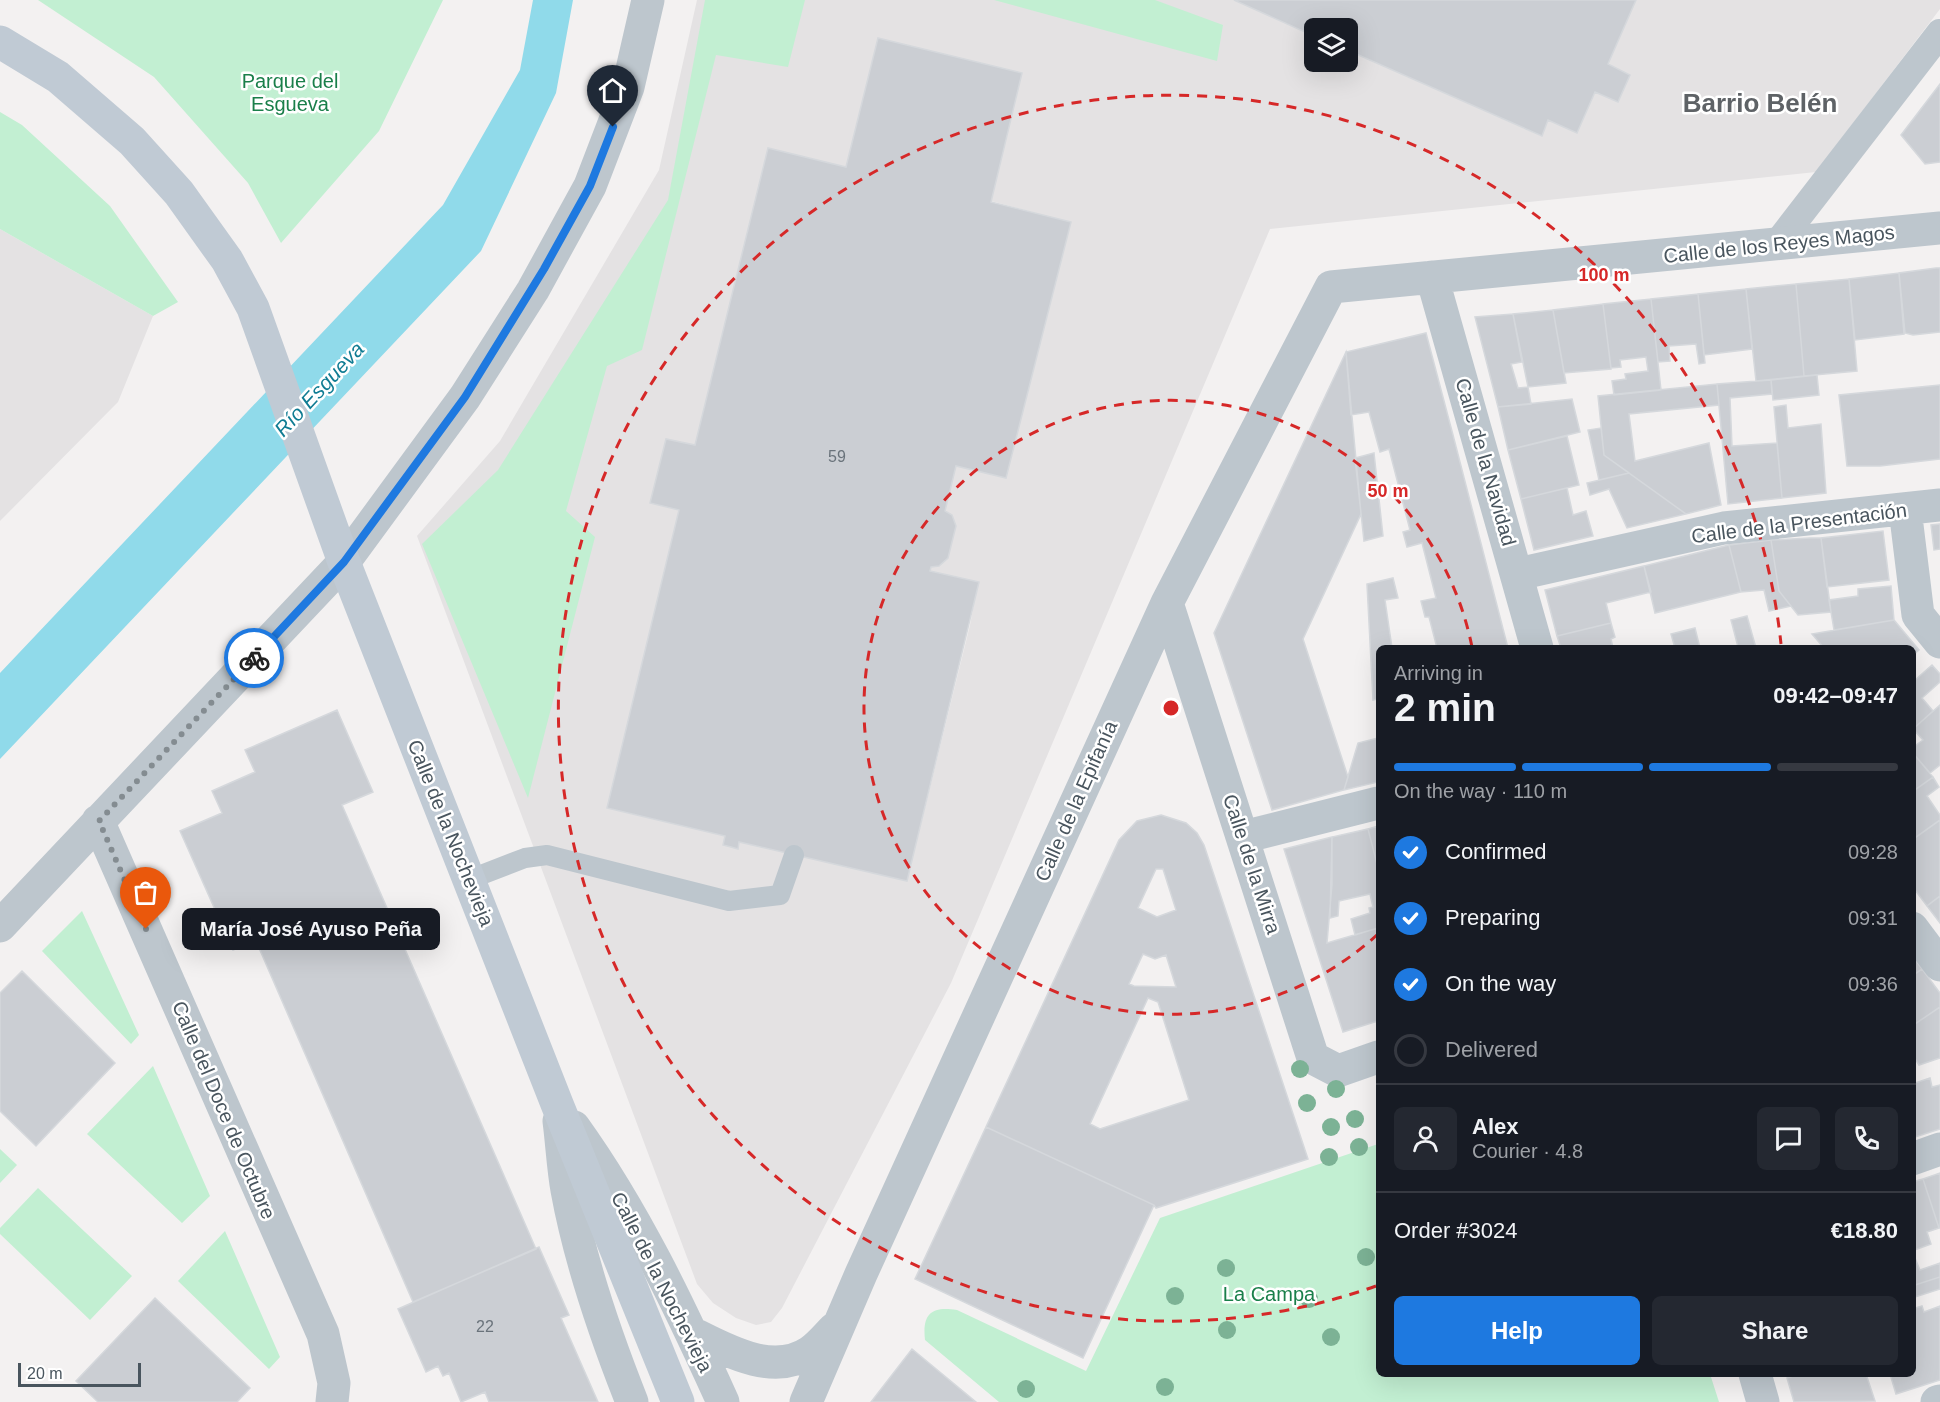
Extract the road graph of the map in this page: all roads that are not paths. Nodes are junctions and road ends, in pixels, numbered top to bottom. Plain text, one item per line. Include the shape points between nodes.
1 (648, 0) edge
2 (1940, 33) edge
3 (0, 42) edge
4 (1940, 228) edge
5 (1777, 244) junction
6 (1432, 277) junction
7 (1331, 287) joint
8 (1940, 505) edge
9 (1905, 509) junction
10 (344, 562) junction
11 (1518, 574) junction
12 (1167, 603) junction
13 (1940, 642) edge
14 (1536, 645) edge
15 (1376, 804) edge
16 (99, 821) junction
17 (1243, 837) junction
18 (794, 855) dead end
19 (468, 880) junction
20 (0, 926) edge
21 (1916, 933) edge
22 (1940, 965) edge
23 (1376, 1058) edge
24 (557, 1104) junction
25 (1940, 1149) edge
26 (1916, 1158) edge
27 (839, 1324) junction
28 (692, 1333) junction
29 (1756, 1377) edge
30 (332, 1402) edge
31 (632, 1402) edge
32 (678, 1402) edge
33 (723, 1402) edge
34 (806, 1402) edge
35 (1763, 1402) edge

1 - 10 street via 628,87 590,186 533,290 465,397
2 - 5 street
3 - 10 main road, Calle de la Nochevieja via 58,77 132,141 179,193 227,260 253,308 270,351
4 - 5 street, Calle de los Reyes Magos
5 - 6 street, Calle de los Reyes Magos
6 - 7 street, Calle de los Reyes Magos
6 - 11 street, Calle de la Navidad
7 - 12 street, Calle de la Epifanía
8 - 9 street, Calle de la Presentación
9 - 11 street, Calle de la Presentación via 1724,528
9 - 13 street via 1918,615
10 - 16 street
10 - 19 main road, Calle de la Nochevieja
11 - 14 street, Calle de la Navidad
12 - 17 street, Calle de la Mirra
12 - 27 street, Calle de la Epifanía
15 - 17 street
16 - 20 street
16 - 30 street, Calle del Doce de Octubre via 323,1334 334,1383
17 - 23 street, Calle de la Mirra via 1313,1058 1338,1071
18 - 19 lane via 780,895 729,901 547,855 525,858
19 - 24 main road, Calle de la Nochevieja
21 - 22 street
24 - 28 street, Calle de la Nochevieja via 596,1158 648,1245
24 - 31 street, Calle de la Nochevieja via 567,1190 590,1283
24 - 32 main road, Calle de la Nochevieja
25 - 26 street
27 - 28 street, Calle de la Epifanía via 810,1352 778,1362 728,1351
27 - 34 street, Calle de la Epifanía
28 - 33 street, Calle de la Nochevieja
29 - 35 street

